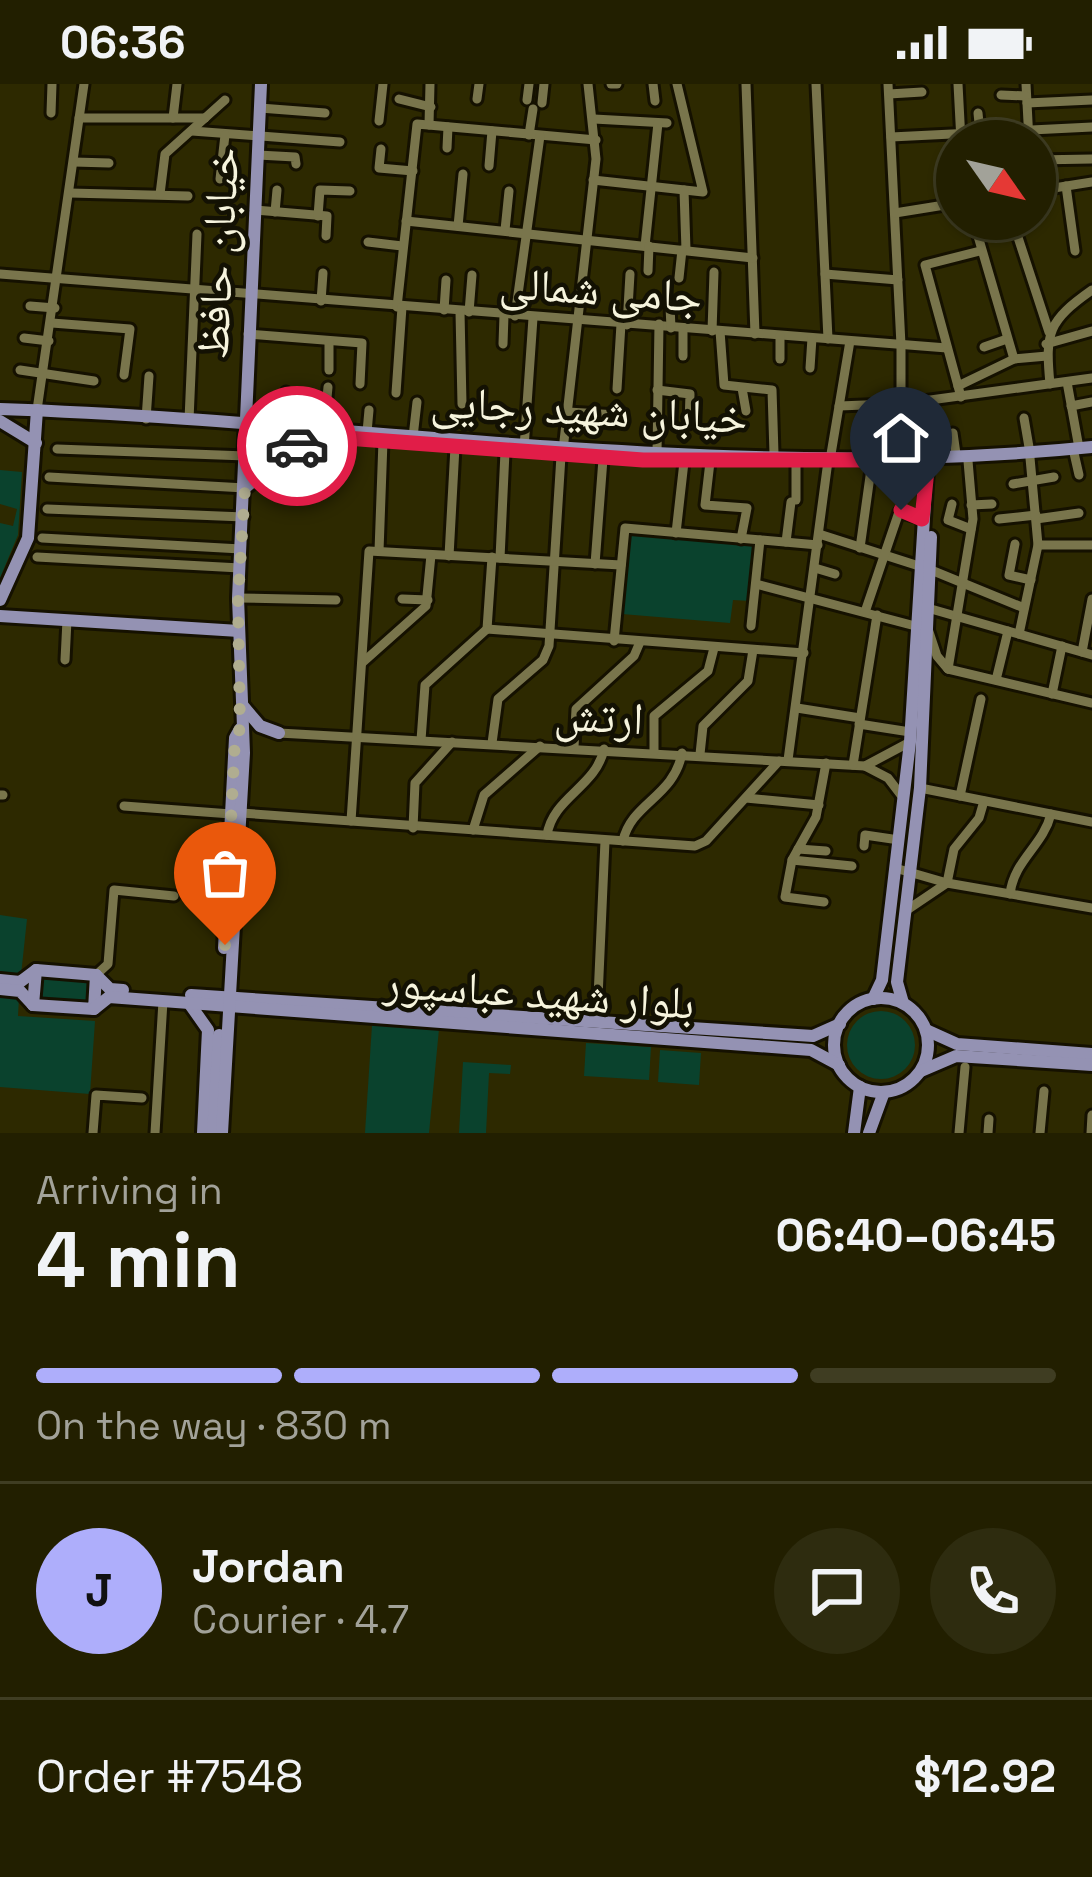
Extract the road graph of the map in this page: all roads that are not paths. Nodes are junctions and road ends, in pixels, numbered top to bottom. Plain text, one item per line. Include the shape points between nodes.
1 (52, 84) edge
2 (84, 84) edge
3 (177, 84) edge
4 (261, 84) edge
5 (382, 84) edge
6 (430, 84) edge
7 (479, 84) edge
8 (529, 84) edge
9 (544, 84) edge
10 (587, 84) edge
11 (653, 84) edge
12 (676, 84) edge
13 (746, 84) edge
14 (816, 84) edge
15 (958, 84) edge
16 (1075, 88) dead end
17 (888, 89) edge
18 (922, 92) dead end
19 (1026, 94) edge
20 (1001, 95) dead end
21 (399, 99) dead end
22 (477, 99) dead end
23 (225, 100) dead end
24 (1076, 100) junction
25 (1092, 100) edge
26 (655, 101) dead end
27 (534, 104) junction
28 (430, 107) junction
29 (260, 108) junction
30 (473, 112) dead end
31 (51, 113) dead end
32 (325, 113) dead end
33 (979, 113) dead end
34 (1000, 114) dead end
35 (80, 118) junction
36 (173, 118) junction
37 (205, 118) junction
38 (594, 119) junction
39 (960, 120) edge
40 (979, 120) edge
41 (1000, 120) edge
42 (379, 121) dead end
43 (423, 125) junction
44 (448, 127) junction
45 (1092, 128) edge
46 (471, 129) junction
47 (192, 131) junction
48 (492, 131) junction
49 (1056, 133) edge
50 (225, 135) junction
51 (534, 135) junction
52 (891, 137) junction
53 (936, 137) edge
54 (596, 140) junction
55 (340, 142) dead end
56 (258, 147) junction
57 (447, 148) dead end
58 (381, 149) dead end
59 (1092, 159) edge
60 (1056, 160) edge
61 (74, 162) junction
62 (109, 163) dead end
63 (296, 164) dead end
64 (489, 166) dead end
65 (413, 171) junction
66 (463, 174) dead end
67 (220, 179) dead end
68 (593, 180) junction
69 (1092, 182) edge
70 (1066, 186) junction
71 (649, 188) junction
72 (1056, 188) edge
73 (277, 190) dead end
74 (684, 190) junction
75 (350, 191) dead end
76 (509, 191) dead end
77 (70, 193) junction
78 (160, 194) junction
79 (188, 196) dead end
80 (936, 206) edge
81 (255, 211) junction
82 (275, 212) junction
83 (895, 213) junction
84 (318, 215) junction
85 (406, 221) junction
86 (458, 226) junction
87 (505, 230) junction
88 (529, 233) junction
89 (197, 234) dead end
90 (326, 236) dead end
91 (567, 237) junction
92 (587, 239) junction
93 (978, 240) edge
94 (1019, 240) edge
95 (368, 242) dead end
96 (402, 246) junction
97 (647, 246) junction
98 (684, 250) junction
99 (980, 251) junction
100 (1075, 251) dead end
101 (566, 254) dead end
102 (753, 258) junction
103 (648, 271) dead end
104 (714, 272) dead end
105 (323, 273) dead end
106 (0, 274) edge
107 (631, 274) dead end
108 (825, 274) junction
109 (472, 275) dead end
110 (57, 278) junction
111 (679, 278) dead end
112 (446, 280) dead end
113 (898, 280) junction
114 (1073, 285) dead end
115 (194, 290) junction
116 (1092, 290) edge
117 (250, 295) junction
118 (1079, 299) junction
119 (321, 301) junction
120 (30, 306) dead end
121 (670, 306) dead end
122 (399, 307) junction
123 (55, 308) junction
124 (444, 310) junction
125 (464, 312) junction
126 (510, 316) junction
127 (1082, 316) dead end
128 (533, 317) junction
129 (576, 320) junction
130 (52, 323) junction
131 (624, 324) junction
132 (659, 324) junction
133 (677, 328) junction
134 (716, 331) junction
135 (1092, 331) edge
136 (1048, 332) junction
137 (248, 334) junction
138 (755, 334) junction
139 (780, 336) junction
140 (24, 338) dead end
141 (812, 338) junction
142 (828, 339) junction
143 (1007, 339) junction
144 (50, 340) junction
145 (329, 341) junction
146 (850, 341) junction
147 (503, 344) dead end
148 (901, 345) junction
149 (983, 347) dead end
150 (947, 348) junction
151 (1047, 350) junction
152 (682, 356) dead end
153 (780, 358) dead end
154 (1014, 359) junction
155 (810, 368) dead end
156 (20, 370) dead end
157 (329, 370) dead end
158 (43, 372) junction
159 (124, 375) dead end
160 (149, 376) dead end
161 (1092, 378) edge
162 (94, 380) dead end
163 (1066, 382) junction
164 (360, 384) dead end
165 (1050, 384) junction
166 (328, 387) dead end
167 (742, 388) junction
168 (617, 389) dead end
169 (1014, 389) junction
170 (657, 390) junction
171 (286, 392) dead end
172 (959, 392) junction
173 (396, 393) dead end
174 (417, 402) dead end
175 (1092, 402) edge
176 (462, 404) dead end
177 (896, 404) junction
178 (1017, 405) dead end
179 (838, 406) junction
180 (1071, 406) junction
181 (0, 409) edge
182 (38, 410) junction
183 (369, 410) dead end
184 (746, 411) dead end
185 (568, 412) junction
186 (617, 415) dead end
187 (1024, 418) dead end
188 (146, 420) junction
189 (0, 421) edge
190 (188, 422) junction
191 (689, 424) dead end
192 (247, 425) junction
193 (284, 425) junction
194 (321, 433) junction
195 (367, 433) junction
196 (953, 433) dead end
197 (413, 436) junction
198 (383, 441) junction
199 (36, 443) junction
200 (454, 447) junction
201 (478, 447) junction
202 (524, 448) junction
203 (57, 449) dead end
204 (1084, 450) edge
205 (505, 452) junction
206 (562, 453) junction
207 (657, 453) junction
208 (774, 454) junction
209 (901, 454) junction
210 (246, 456) junction
211 (1030, 456) junction
212 (830, 457) junction
213 (928, 457) junction
214 (603, 458) junction
215 (962, 458) junction
216 (730, 459) junction
217 (872, 461) junction
218 (684, 462) junction
219 (710, 462) junction
220 (796, 463) junction
221 (1079, 475) dead end
222 (49, 477) dead end
223 (1054, 477) dead end
224 (1032, 481) junction
225 (1013, 484) dead end
226 (245, 488) junction
227 (927, 488) junction
228 (952, 504) dead end
229 (992, 504) dead end
230 (971, 505) junction
231 (46, 509) dead end
232 (1079, 513) dead end
233 (244, 517) junction
234 (1036, 518) junction
235 (922, 519) junction
236 (999, 519) dead end
237 (971, 530) junction
238 (676, 533) junction
239 (42, 538) dead end
240 (741, 539) junction
241 (760, 540) junction
242 (818, 540) junction
243 (786, 542) junction
244 (1015, 544) dead end
245 (1092, 544) edge
246 (1038, 545) junction
247 (860, 548) junction
248 (242, 549) junction
249 (374, 551) junction
250 (430, 555) junction
251 (37, 556) dead end
252 (449, 556) junction
253 (882, 556) junction
254 (496, 558) junction
255 (554, 561) junction
256 (596, 564) junction
257 (621, 565) junction
258 (240, 568) junction
259 (815, 568) junction
260 (927, 569) junction
261 (835, 574) dead end
262 (1030, 580) junction
263 (963, 583) junction
264 (755, 584) junction
265 (238, 598) junction
266 (401, 599) dead end
267 (1092, 599) edge
268 (0, 600) edge
269 (811, 600) junction
270 (336, 601) dead end
271 (427, 603) junction
272 (1024, 608) junction
273 (931, 609) junction
274 (871, 613) junction
275 (0, 616) edge
276 (960, 617) junction
277 (67, 620) junction
278 (751, 626) dead end
279 (488, 629) junction
280 (924, 630) junction
281 (238, 631) junction
282 (1013, 632) junction
283 (549, 635) junction
284 (614, 641) junction
285 (640, 642) junction
286 (1063, 646) junction
287 (714, 648) junction
288 (753, 650) junction
289 (804, 652) junction
290 (1087, 653) edge
291 (64, 660) dead end
292 (362, 663) junction
293 (948, 669) junction
294 (996, 680) junction
295 (926, 688) junction
296 (1052, 694) junction
297 (981, 699) dead end
298 (240, 700) junction
299 (1092, 704) edge
300 (796, 708) junction
301 (860, 721) junction
302 (240, 729) junction
303 (279, 733) junction
304 (356, 736) junction
305 (910, 737) junction
306 (421, 740) junction
307 (452, 742) junction
308 (492, 743) junction
309 (540, 746) junction
310 (574, 748) junction
311 (604, 749) junction
312 (654, 752) junction
313 (244, 753) junction
314 (682, 753) junction
315 (700, 754) junction
316 (784, 760) junction
317 (826, 763) junction
318 (859, 766) junction
319 (920, 788) junction
320 (960, 796) junction
321 (746, 798) junction
322 (904, 799) junction
323 (984, 801) junction
324 (124, 806) dead end
325 (819, 806) junction
326 (236, 814) junction
327 (1051, 814) junction
328 (351, 821) junction
329 (1092, 822) edge
330 (413, 828) junction
331 (473, 830) junction
332 (547, 835) junction
333 (899, 839) junction
334 (605, 841) junction
335 (623, 841) junction
336 (864, 846) dead end
337 (798, 849) junction
338 (826, 851) dead end
339 (792, 860) junction
340 (852, 866) dead end
341 (895, 868) junction
342 (910, 872) junction
343 (947, 883) junction
344 (1010, 894) junction
345 (174, 896) dead end
346 (824, 902) dead end
347 (1092, 908) edge
348 (906, 911) junction
349 (36, 970) junction
350 (96, 975) junction
351 (0, 985) edge
352 (873, 999) junction
353 (163, 1001) junction
354 (226, 1001) junction
355 (188, 1003) junction
356 (903, 1003) junction
357 (33, 1005) junction
358 (94, 1010) junction
359 (597, 1020) junction
360 (566, 1024) junction
361 (839, 1024) junction
362 (926, 1030) junction
363 (1092, 1054) edge
364 (1092, 1065) edge
365 (839, 1066) junction
366 (965, 1067) dead end
367 (920, 1071) junction
368 (860, 1087) junction
369 (1044, 1091) dead end
370 (884, 1092) junction
371 (142, 1098) dead end
372 (215, 1103) junction
373 (1092, 1115) edge
374 (204, 1116) junction
375 (989, 1119) dead end
376 (93, 1133) edge
377 (155, 1133) edge
378 (203, 1133) edge
379 (218, 1133) edge
380 (854, 1133) edge
381 (868, 1133) edge
382 (959, 1133) edge
383 (988, 1133) edge
384 (1040, 1133) edge
385 (1091, 1133) edge

1 - 31 street
2 - 35 street
3 - 36 street
4 - 29 main road, خیابان حافظ
5 - 42 street
6 - 28 street
7 - 22 street
8 - 27 street
9 - 27 street
10 - 38 street
11 - 26 street
12 - 74 street via 703,192
13 - 102 street
14 - 108 street
15 - 39 street
16 - 24 street
17 - 18 street
17 - 52 street
19 - 20 street
19 - 24 street
21 - 28 street
23 - 37 street
24 - 25 street
27 - 51 street
28 - 43 street
29 - 32 street
29 - 56 main road, خیابان حافظ
30 - 46 street
33 - 40 street
34 - 41 street
35 - 36 street
35 - 61 street
36 - 37 street
37 - 47 street
38 - 54 street
38 - 71 street via 662,123
43 - 44 street
43 - 65 street
44 - 46 street
44 - 57 street
45 - 49 street
46 - 48 street
47 - 50 street
47 - 78 street via 165,154
48 - 51 street
48 - 64 street
50 - 56 street
50 - 67 street
51 - 54 street
51 - 88 street
52 - 53 street
52 - 83 street
54 - 68 street
55 - 56 street
56 - 63 street
56 - 81 main road, خیابان حافظ
58 - 65 street via 379,168
59 - 60 street
61 - 62 street
61 - 77 street
65 - 85 street
66 - 86 street
68 - 71 street
68 - 92 street
69 - 70 street
70 - 72 street
70 - 100 street
71 - 74 street
71 - 97 street
73 - 82 street
74 - 98 street
75 - 84 street via 320,190
76 - 87 street
77 - 78 street
77 - 110 street
78 - 79 street
80 - 83 street
81 - 82 street
81 - 117 main road, خیابان حافظ
82 - 84 street
83 - 113 street
84 - 90 street via 327,216
85 - 86 street
85 - 96 street
86 - 87 street
87 - 88 street
88 - 91 street
88 - 126 street
89 - 115 street
91 - 92 street
91 - 101 street
92 - 97 street
92 - 129 street
93 - 99 street
94 - 136 street
95 - 96 street
96 - 122 street
97 - 98 street
97 - 103 street
98 - 102 street
98 - 111 street
99 - 143 street
99 - 150 street via 925,265
102 - 138 street
104 - 134 street
105 - 119 street
106 - 110 street, جامی شمالی
107 - 131 street
108 - 113 street
108 - 142 street
109 - 125 street
110 - 115 street, جامی شمالی
110 - 123 street
112 - 124 street
113 - 148 street
114 - 118 street
115 - 117 street, جامی شمالی
115 - 190 street
116 - 118 street
117 - 119 street, جامی شمالی
117 - 137 main road, خیابان حافظ
118 - 127 street
118 - 136 street
119 - 122 street, جامی شمالی
120 - 123 street
121 - 133 street
122 - 124 street, جامی شمالی
122 - 173 street
123 - 130 street
124 - 125 street, جامی شمالی
125 - 126 street, جامی شمالی
125 - 176 street
126 - 128 street, جامی شمالی
126 - 147 street
128 - 129 street, جامی شمالی
128 - 202 street
129 - 131 street, جامی شمالی
129 - 185 street
130 - 144 street
130 - 159 street via 130,329
131 - 132 street, جامی شمالی
131 - 168 street
132 - 133 street, جامی شمالی
132 - 170 street
133 - 134 street, جامی شمالی
133 - 152 street
134 - 138 street, جامی شمالی
134 - 167 street via 724,385
135 - 151 street
136 - 151 street
137 - 145 street
137 - 192 main road, خیابان حافظ
138 - 139 street, جامی شمالی
139 - 141 street, جامی شمالی
139 - 153 street
140 - 144 street
141 - 142 street, جامی شمالی
141 - 155 street
142 - 146 street, جامی شمالی
143 - 149 street
143 - 154 street
144 - 158 street
145 - 157 street
145 - 164 street via 362,344
146 - 148 street, جامی شمالی
146 - 179 street
148 - 150 street, جامی شمالی
148 - 177 street
150 - 172 street
151 - 154 street
151 - 165 street
154 - 172 street
156 - 158 street
158 - 162 street
158 - 182 street
160 - 188 street
161 - 163 street
163 - 165 street
163 - 180 street
165 - 169 street
166 - 194 street
167 - 184 street
167 - 208 street via 772,390
169 - 172 street
169 - 178 street
170 - 191 street via 690,394
170 - 207 street
171 - 193 street
172 - 177 street
174 - 197 street
175 - 180 street
177 - 179 street
177 - 209 street
179 - 212 street
180 - 204 street
181 - 182 main road, خیابان شهید رجایی
182 - 188 main road, خیابان شهید رجایی
182 - 199 main road
183 - 195 street
185 - 186 street
185 - 206 street
187 - 211 street
188 - 190 main road, خیابان شهید رجایی
189 - 199 main road
190 - 192 main road, خیابان شهید رجایی
192 - 193 main road, خیابان شهید رجایی
192 - 194 main road, خیابان شهید رجایی
192 - 210 main road, خیابان حافظ
193 - 194 main road, خیابان شهید رجایی
194 - 195 main road, خیابان شهید رجایی
194 - 198 main road, خیابان شهید رجایی
194 - 226 main road
195 - 197 main road, خیابان شهید رجایی
196 - 215 street
197 - 201 main road, خیابان شهید رجایی
198 - 200 main road, خیابان شهید رجایی
198 - 249 street
199 - 268 main road via 28,538
200 - 201 main road, خیابان شهید رجایی
200 - 252 street
201 - 202 main road, خیابان شهید رجایی
201 - 205 main road, خیابان شهید رجایی
202 - 206 main road, خیابان شهید رجایی
203 - 210 street
204 - 211 main road
204 - 221 street
205 - 206 main road, خیابان شهید رجایی
205 - 254 street
206 - 207 main road, خیابان شهید رجایی
206 - 214 main road, خیابان شهید رجایی
206 - 255 street
207 - 216 main road, خیابان شهید رجایی
208 - 212 main road, خیابان شهید رجایی
208 - 216 main road, خیابان شهید رجایی
209 - 212 main road, خیابان شهید رجایی
209 - 213 main road, خیابان شهید رجایی
210 - 226 main road, خیابان حافظ
211 - 215 main road
211 - 224 street
212 - 217 main road, خیابان شهید رجایی
212 - 220 main road, خیابان شهید رجایی
212 - 242 street
213 - 215 main road
213 - 217 main road, خیابان شهید رجایی
213 - 227 main road
214 - 218 main road, خیابان شهید رجایی
214 - 256 street
215 - 230 street
216 - 219 main road, خیابان شهید رجایی
216 - 220 main road, خیابان شهید رجایی
217 - 247 street
218 - 219 main road, خیابان شهید رجایی
218 - 238 street
219 - 240 street via 705,505 747,508
220 - 243 street
222 - 226 street
223 - 224 street
224 - 225 street
224 - 234 street
226 - 233 main road, خیابان حافظ
227 - 235 main road
227 - 260 main road
228 - 237 street via 948,520
229 - 230 street
230 - 237 street
231 - 233 street
232 - 234 street
233 - 248 main road, خیابان حافظ
234 - 236 street
234 - 246 street
235 - 253 street via 901,510
235 - 260 main road
237 - 263 street
238 - 240 street
238 - 257 street via 625,528
239 - 248 street
240 - 241 street
241 - 243 street
241 - 264 street
242 - 243 street
242 - 247 street
242 - 259 street
244 - 262 street via 1009,575
245 - 246 street
246 - 262 street
247 - 253 street
248 - 258 main road, خیابان حافظ
249 - 250 street
249 - 292 street
250 - 252 street
250 - 271 street
251 - 258 street
252 - 254 street
253 - 260 street
253 - 274 street
254 - 255 street
254 - 279 street
255 - 256 street
255 - 283 street
256 - 257 street
257 - 284 street
258 - 265 main road, خیابان حافظ
259 - 261 street
259 - 269 street
260 - 263 street
260 - 273 main road
260 - 280 main road
262 - 272 street
263 - 272 street
263 - 276 street
264 - 269 street
264 - 278 street
265 - 270 street
265 - 281 main road, خیابان حافظ
266 - 271 street
267 - 290 street
269 - 274 street
269 - 289 street
271 - 292 street
272 - 282 street
273 - 276 street
273 - 280 main road
274 - 280 street
274 - 301 street
275 - 277 main road
276 - 282 street
276 - 293 street
277 - 281 main road
277 - 291 street
279 - 283 street
279 - 306 street via 425,685
280 - 293 street
280 - 295 main road
280 - 305 main road
281 - 298 main road, خیابان حافظ
282 - 286 street
282 - 294 street
283 - 284 street
283 - 308 street via 542,659 498,699
284 - 285 street
285 - 287 street
285 - 310 street via 576,709
286 - 290 street
286 - 296 street
287 - 288 street
287 - 312 street via 708,671 654,716
288 - 289 street
288 - 315 street via 748,681 703,726
289 - 300 street
292 - 304 street
293 - 294 street
293 - 295 street
294 - 296 street
295 - 319 main road
296 - 299 street
297 - 320 street
298 - 302 main road, خیابان حافظ
298 - 303 main road via 260,726
300 - 301 street
300 - 316 street
301 - 305 street
301 - 318 street
302 - 313 main road
302 - 326 main road
303 - 304 street, ارتش
303 - 313 main road
304 - 306 street, ارتش
304 - 328 street
305 - 318 street
305 - 322 main road
306 - 307 street, ارتش
307 - 308 street, ارتش
307 - 330 street via 415,783
308 - 309 street, ارتش
309 - 310 street, ارتش
309 - 331 street via 484,795
310 - 311 street, ارتش
311 - 312 street, ارتش
311 - 332 street via 598,771 552,814
312 - 314 street, ارتش
313 - 326 main road
314 - 315 street, ارتش
314 - 335 street via 674,782
315 - 316 street, ارتش
316 - 317 street, ارتش
316 - 321 street
317 - 318 street, ارتش
317 - 325 street
318 - 322 street via 888,778
319 - 320 street
319 - 342 main road
320 - 323 street
321 - 325 street
321 - 335 street via 701,845
322 - 333 main road
323 - 327 street
323 - 343 street
324 - 326 street
325 - 337 street
326 - 328 street
326 - 354 main road
327 - 329 street
327 - 344 street
328 - 330 street
330 - 331 street
331 - 332 street
332 - 334 street
333 - 336 street via 866,835
333 - 341 main road
334 - 335 street
334 - 359 street
337 - 338 street
337 - 339 street
339 - 340 street
339 - 346 street via 786,899
341 - 342 street
341 - 352 main road
342 - 343 street
342 - 348 main road
343 - 344 street
343 - 348 street
344 - 347 street
345 - 350 street via 114,890 109,964
348 - 356 main road via 897,982
349 - 350 main road
349 - 351 main road
349 - 357 main road
350 - 354 main road via 110,989
350 - 358 main road
351 - 357 main road
352 - 356 main road
352 - 361 main road
353 - 355 main road
353 - 358 main road via 109,997
353 - 377 street
354 - 355 main road
354 - 360 main road, بلوار شهید عباسپور
354 - 372 main road
354 - 379 main road
355 - 374 main road via 208,1030
356 - 362 main road
357 - 358 main road
359 - 360 main road, بلوار شهید عباسپور
359 - 361 main road, بلوار شهید عباسپور via 813,1036
360 - 365 main road, بلوار شهید عباسپور via 811,1050
361 - 365 main road
362 - 363 main road via 957,1044
362 - 367 main road
364 - 367 main road via 956,1056
365 - 368 main road
366 - 382 street
367 - 370 main road
368 - 370 main road
368 - 380 main road
369 - 384 street
370 - 381 main road
371 - 376 street via 96,1095
372 - 374 main road
372 - 379 main road
373 - 385 street
374 - 378 main road
375 - 383 street

